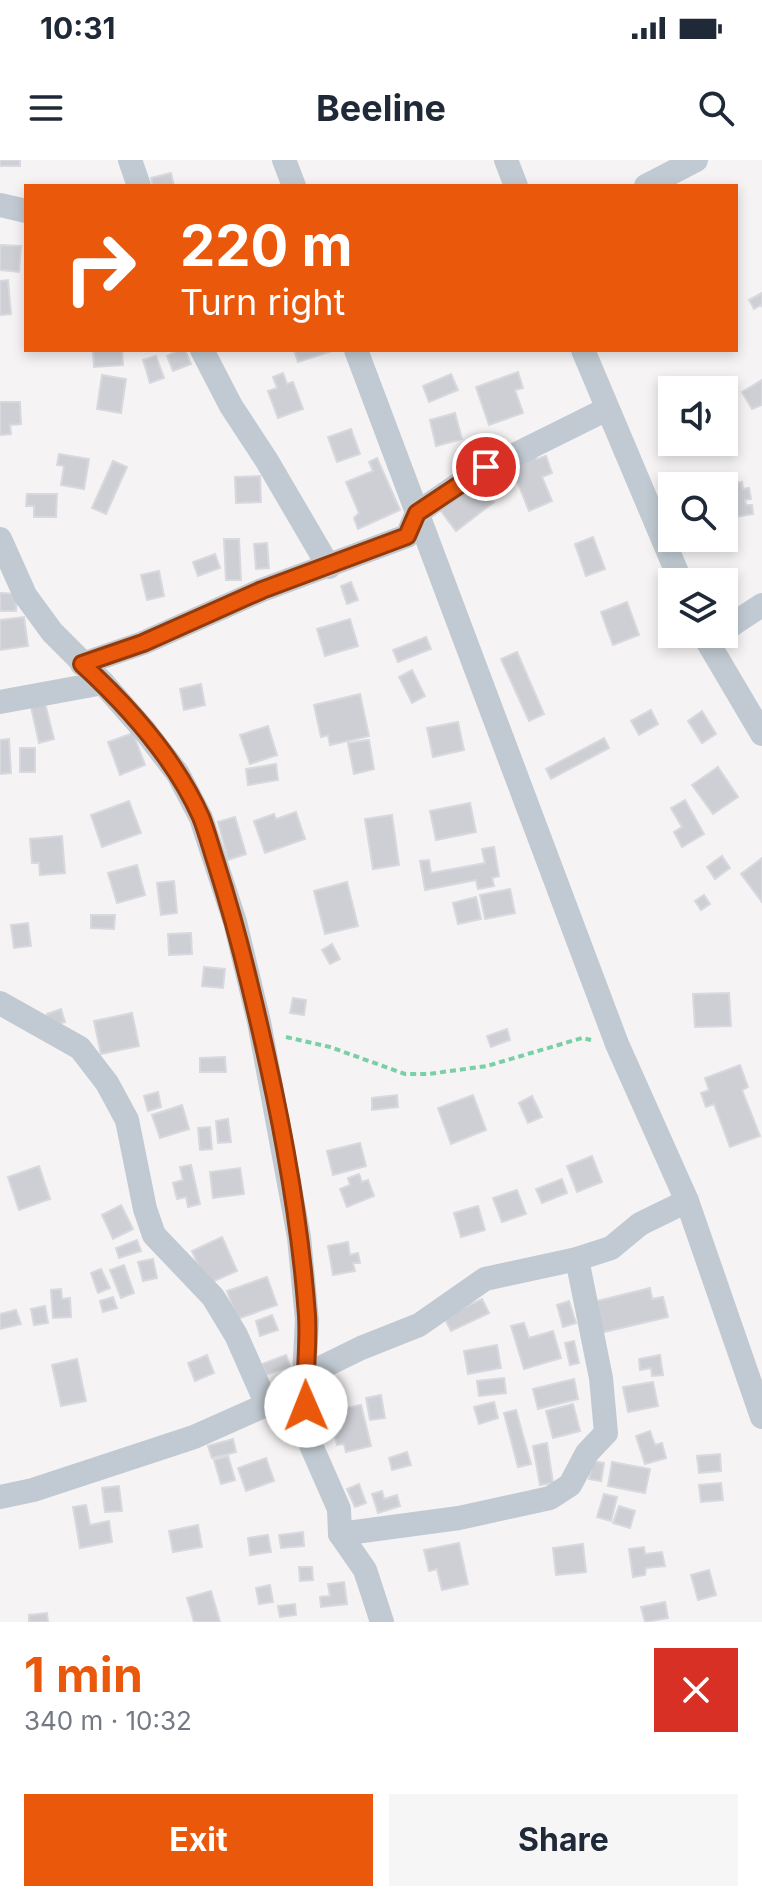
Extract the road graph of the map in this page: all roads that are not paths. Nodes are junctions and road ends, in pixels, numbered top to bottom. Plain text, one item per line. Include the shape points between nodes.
1 (130, 160) edge
2 (284, 160) edge
3 (506, 160) edge
4 (696, 160) edge
5 (138, 184) edge
6 (293, 184) edge
7 (515, 184) edge
8 (650, 184) edge
9 (0, 205) edge
10 (24, 211) edge
11 (203, 352) edge
12 (357, 352) edge
13 (584, 352) edge
14 (607, 409) junction
15 (417, 513) junction
16 (0, 539) edge
17 (329, 567) junction
18 (675, 568) edge
19 (762, 605) edge
20 (738, 620) edge
21 (719, 648) edge
22 (82, 664) junction
23 (103, 683) junction
24 (0, 702) edge
25 (762, 734) edge
26 (0, 1003) edge
27 (687, 1201) junction
28 (577, 1259) junction
29 (304, 1376) junction
30 (268, 1404) junction
31 (762, 1417) edge
32 (0, 1497) edge
33 (340, 1534) junction
34 (382, 1622) edge

1 - 5 street
2 - 6 street
3 - 7 street
4 - 8 street
9 - 10 street
11 - 17 street
12 - 15 street
13 - 14 street
14 - 15 street via 486,467
14 - 18 street
15 - 17 street via 407,536
15 - 27 street via 617,1044
16 - 22 street via 25,595
17 - 22 street
19 - 20 street
21 - 25 street
22 - 23 street
23 - 24 street
23 - 29 street via 178,774 201,818 235,922 299,1237 307,1320
26 - 30 street via 80,1048 107,1083 127,1120 154,1235 213,1297
27 - 28 street via 640,1224 611,1248
27 - 31 street
28 - 29 street via 485,1279 419,1325
28 - 33 street via 601,1378 606,1433 587,1453 570,1485 550,1498 472,1515
29 - 30 street
29 - 33 street via 307,1436 339,1509
30 - 32 street via 194,1437
33 - 34 street via 365,1570

